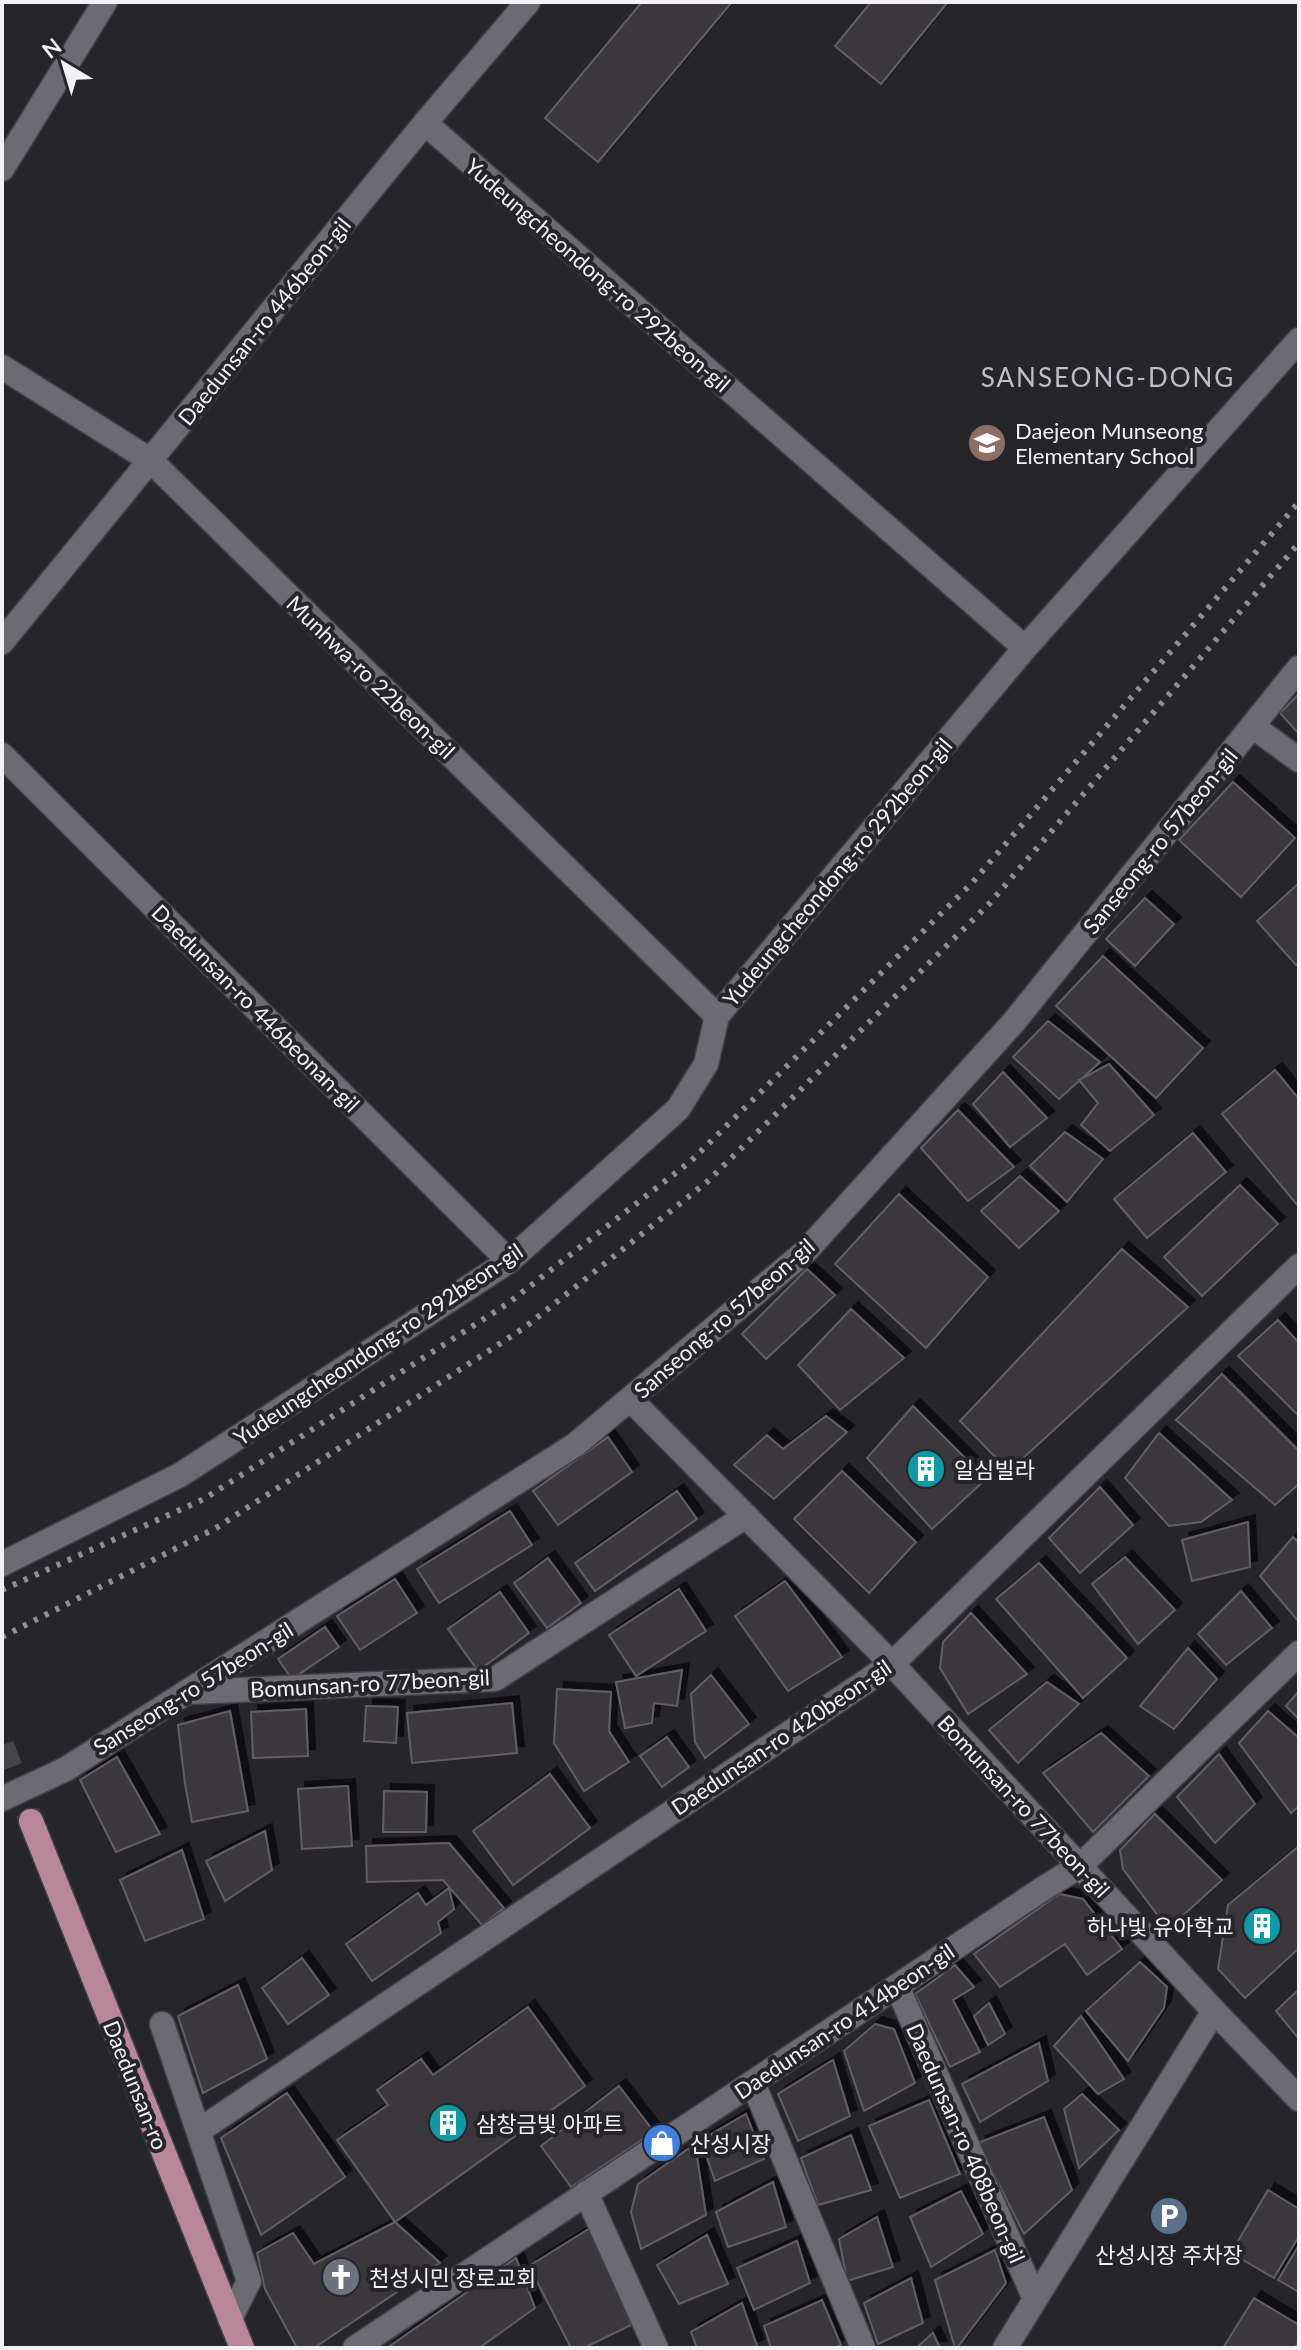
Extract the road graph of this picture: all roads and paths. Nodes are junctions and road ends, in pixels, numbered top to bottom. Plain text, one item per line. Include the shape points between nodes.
1 (105, 2) edge
2 (528, 2) edge
3 (425, 123) junction
4 (2, 169) edge
5 (1299, 340) edge
6 (2, 367) edge
7 (150, 460) junction
8 (2, 642) edge
9 (1025, 648) junction
10 (1299, 668) edge
11 (1252, 726) junction
12 (2, 755) edge
13 (1299, 760) edge
14 (717, 1016) junction
15 (509, 1261) junction
16 (1299, 1266) edge
17 (630, 1399) junction
18 (746, 1516) junction
19 (2, 1564) edge
20 (1299, 1653) edge
21 (892, 1664) junction
22 (186, 1693) junction
23 (2, 1799) edge
24 (31, 1821) tunnel mouth
25 (1080, 1866) junction
26 (897, 1986) junction
27 (1214, 2011) junction
28 (162, 2024) dead end
29 (753, 2083) junction
30 (1299, 2099) edge
31 (200, 2130) junction
32 (586, 2193) junction
33 (1035, 2299) junction
34 (230, 2319) junction
35 (242, 2348) edge
36 (355, 2348) edge
37 (656, 2348) edge
38 (863, 2348) edge
39 (1005, 2348) edge

1 - 4 street
2 - 3 street, Daedunsan-ro 446beon-gil
3 - 7 street, Daedunsan-ro 446beon-gil
3 - 9 street, Yudeungcheondong-ro 292beon-gil
5 - 9 street, Yudeungcheondong-ro 292beon-gil
6 - 7 street, Munhwa-ro 22beon-gil
7 - 8 street, Daedunsan-ro 446beon-gil
7 - 14 street, Munhwa-ro 22beon-gil
9 - 14 street, Yudeungcheondong-ro 292beon-gil
10 - 11 street, Sanseong-ro 57beon-gil
11 - 13 street
11 - 17 street, Sanseong-ro 57beon-gil via 1013,1023 806,1251
12 - 15 street, Daedunsan-ro 446beonan-gil
14 - 15 street, Yudeungcheondong-ro 292beon-gil via 706,1064 678,1109
15 - 19 street, Yudeungcheondong-ro 292beon-gil via 180,1475
16 - 21 street, Daedunsan-ro 420beon-gil
17 - 18 street, Bomunsan-ro 77beon-gil
17 - 22 street, Sanseong-ro 57beon-gil via 575,1445
18 - 21 street, Bomunsan-ro 77beon-gil
18 - 22 street, Bomunsan-ro 77beon-gil via 495,1679
20 - 25 street, Daedunsan-ro 414beon-gil
21 - 25 street, Bomunsan-ro 77beon-gil
21 - 31 street, Daedunsan-ro 420beon-gil
22 - 23 street, Sanseong-ro 57beon-gil via 66,1769
24 - 34 main road, Daedunsan-ro
25 - 26 street, Daedunsan-ro 414beon-gil
25 - 27 street, Bomunsan-ro 77beon-gil
26 - 29 street, Daedunsan-ro 414beon-gil
26 - 33 street, Daedunsan-ro 408beon-gil
27 - 30 street, Bomunsan-ro 77beon-gil
27 - 33 street, Daedunsan-ro 408beon-gil
28 - 31 street
29 - 32 street, Daedunsan-ro 414beon-gil
29 - 38 street
31 - 34 street via 249,2281
32 - 36 street, Daedunsan-ro 414beon-gil
32 - 37 street
33 - 39 street, Daedunsan-ro 408beon-gil
34 - 35 main road, Daedunsan-ro

